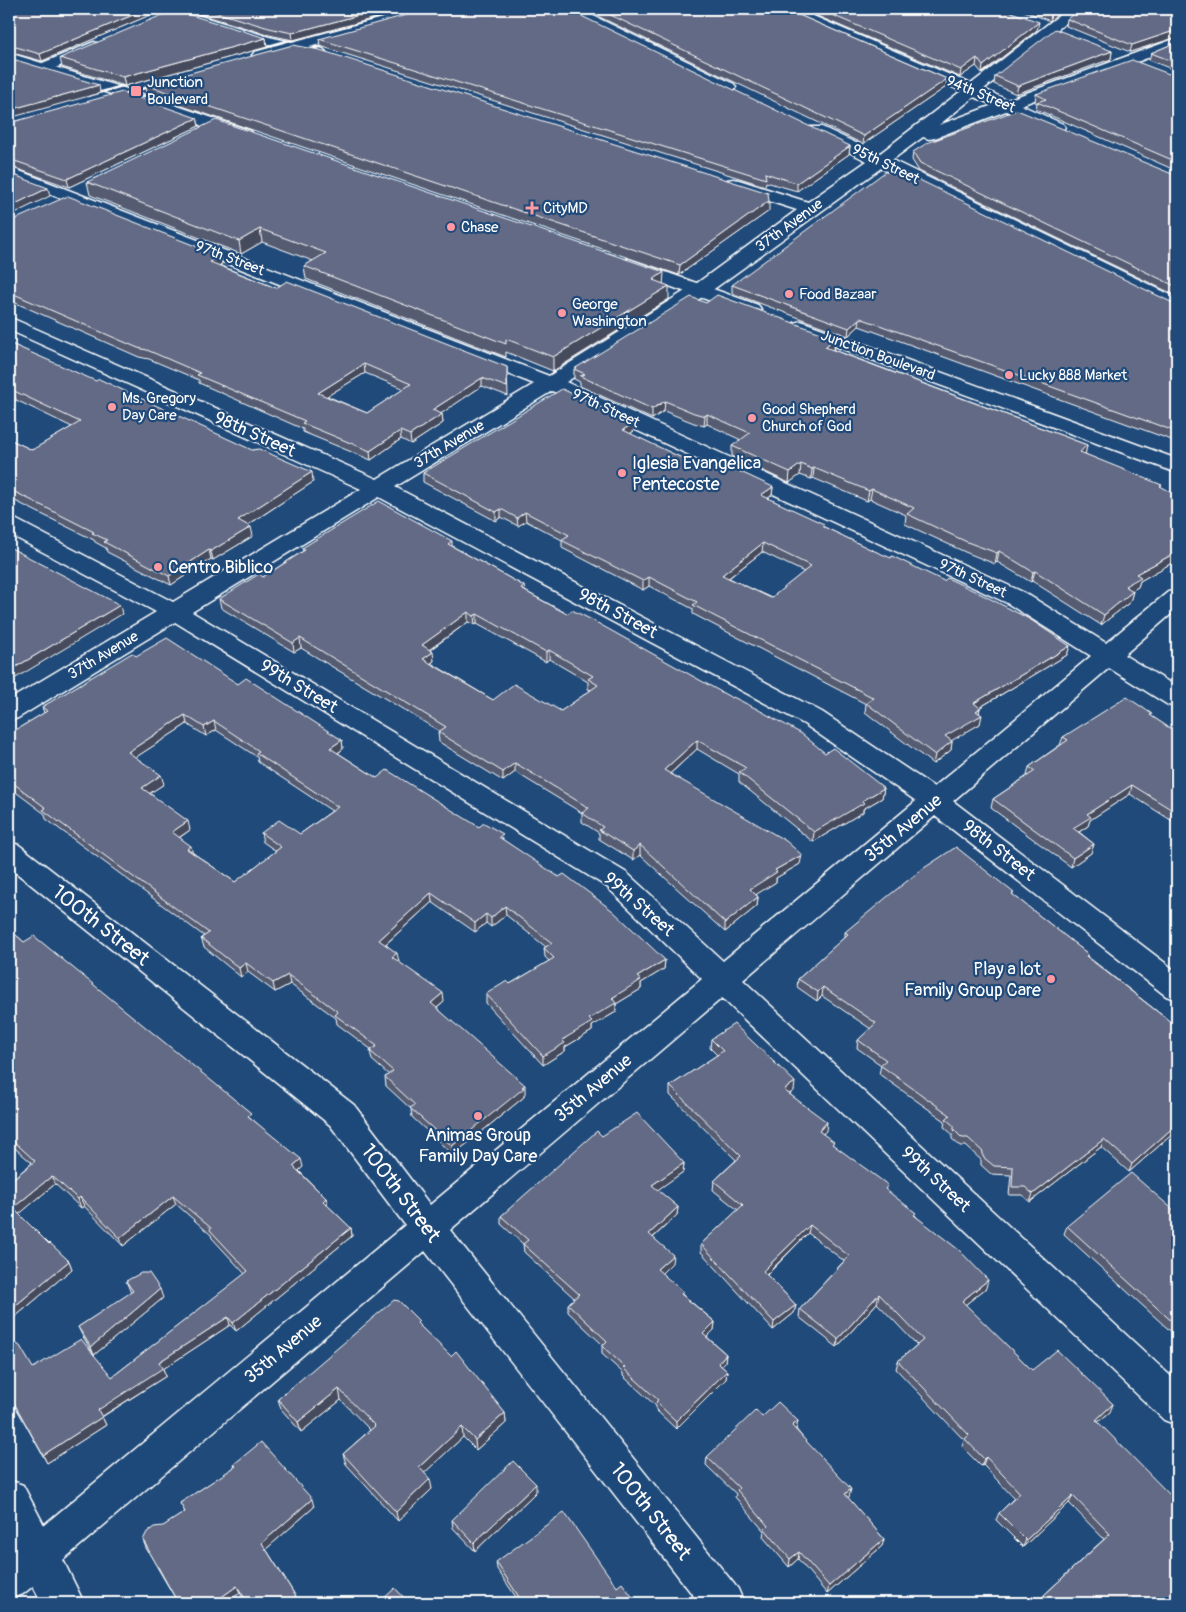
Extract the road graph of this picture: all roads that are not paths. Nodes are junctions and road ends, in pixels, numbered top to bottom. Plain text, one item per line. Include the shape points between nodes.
1 (430, 9) edge
2 (568, 9) edge
3 (785, 9) edge
4 (1076, 9) edge
5 (169, 12) edge
6 (1045, 26) junction
7 (1071, 36) edge
8 (103, 42) edge
9 (1177, 42) edge
10 (291, 47) junction
11 (1106, 50) edge
12 (333, 56) edge
13 (9, 58) edge
14 (250, 58) edge
15 (1130, 59) junction
16 (45, 67) junction
17 (1154, 68) edge
18 (151, 85) edge
19 (972, 90) junction
20 (738, 92) edge
21 (124, 93) junction
22 (92, 102) edge
23 (1008, 105) junction
24 (800, 122) edge
25 (217, 125) junction
26 (1068, 132) edge
27 (200, 134) edge
28 (263, 141) edge
29 (904, 144) junction
30 (878, 161) junction
31 (9, 172) edge
32 (718, 179) edge
33 (810, 209) junction
34 (616, 261) edge
35 (700, 290) junction
36 (1177, 305) edge
37 (9, 323) edge
38 (551, 382) junction
39 (1177, 466) edge
40 (376, 487) junction
41 (9, 525) edge
42 (1177, 597) edge
43 (174, 612) junction
44 (1109, 654) junction
45 (1177, 699) edge
46 (9, 712) edge
47 (935, 801) junction
48 (9, 852) edge
49 (723, 979) junction
50 (1177, 988) edge
51 (427, 1228) junction
52 (1177, 1407) edge
53 (9, 1499) edge
54 (38, 1555) junction
55 (9, 1580) edge
56 (64, 1603) edge
57 (724, 1603) edge

1 - 10 street
2 - 20 street
3 - 19 street, 94th Street
4 - 6 street
5 - 10 street
6 - 7 street
6 - 19 street
8 - 16 street
9 - 15 street
10 - 12 street
10 - 14 street
11 - 15 street
13 - 16 street
15 - 17 street
15 - 23 street
16 - 21 street
18 - 21 street
19 - 23 street, 94th Street
19 - 29 street
21 - 22 street
21 - 25 street
23 - 26 street, 94th Street
23 - 29 street
24 - 30 street, 95th Street
25 - 27 street
25 - 28 street
29 - 30 street, 37th Avenue
30 - 33 street, 37th Avenue
30 - 36 street, 95th Street
31 - 38 street, 97th Street
32 - 33 street
33 - 35 street, 37th Avenue
34 - 35 street, Junction Boulevard
35 - 38 street, 37th Avenue
35 - 39 street, Junction Boulevard
37 - 40 street, 98th Street
38 - 40 street, 37th Avenue
38 - 44 street, 97th Street via 1016,598
40 - 43 street, 37th Avenue
40 - 47 street, 98th Street via 414,504 813,718
41 - 43 street, 99th Street
42 - 44 street, 35th Avenue
43 - 46 street, 37th Avenue
43 - 49 street, 99th Street via 617,880
44 - 45 street, 97th Street
44 - 47 street, 35th Avenue
47 - 49 street, 35th Avenue
47 - 50 street, 98th Street
48 - 51 street, 100th Street via 342,1115
49 - 51 street, 35th Avenue
49 - 52 street, 99th Street
51 - 54 street, 35th Avenue
51 - 57 street, 100th Street
53 - 54 street
54 - 55 street, 35th Avenue
54 - 56 street

